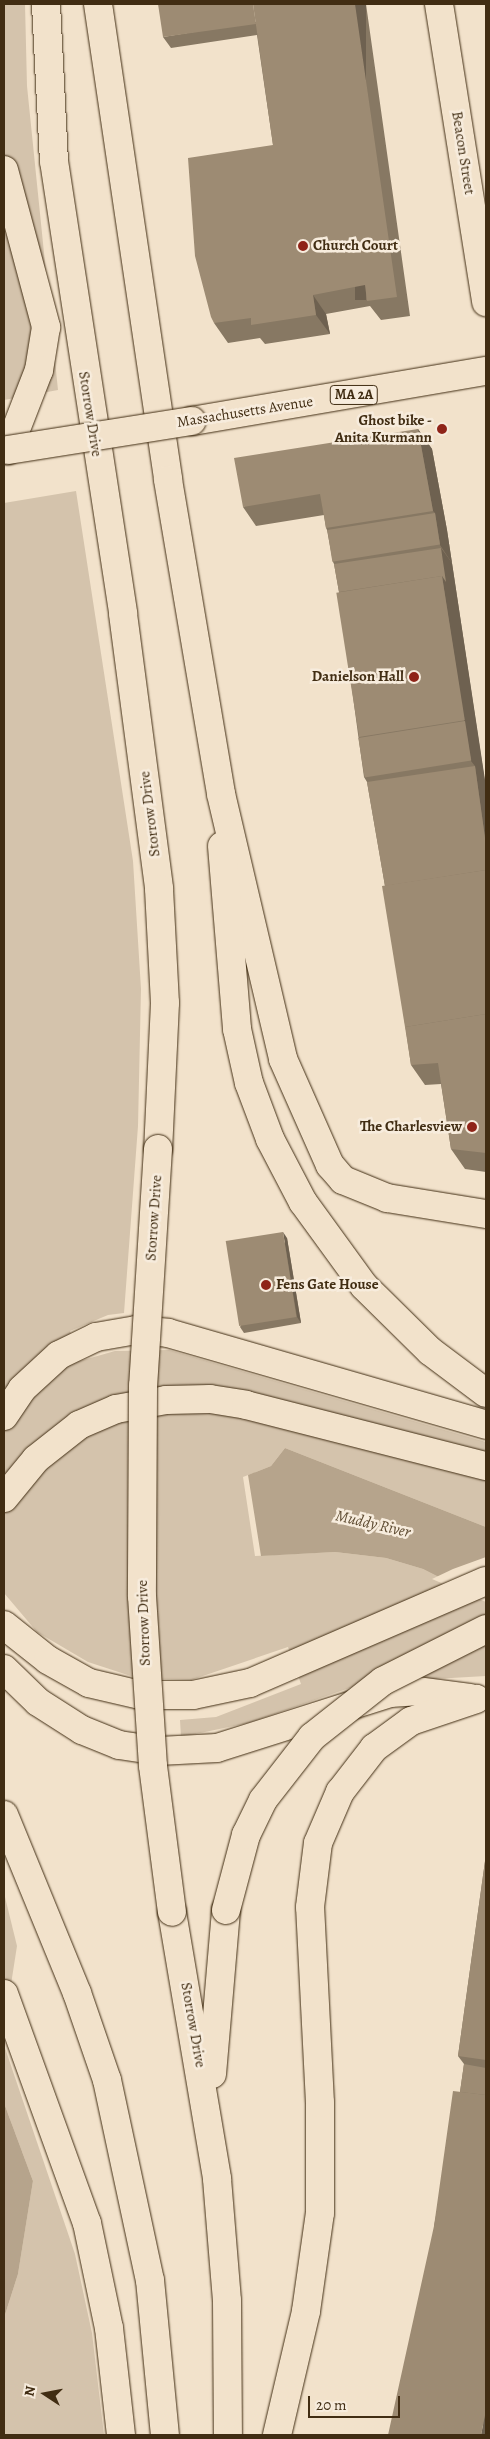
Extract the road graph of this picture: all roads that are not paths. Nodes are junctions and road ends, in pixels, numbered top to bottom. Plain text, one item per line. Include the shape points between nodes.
1 (46, 4) edge
2 (98, 4) edge
3 (439, 4) edge
4 (4, 170) edge
5 (486, 302) edge
6 (486, 371) edge
7 (6, 450) edge
8 (221, 794) junction
9 (486, 1214) edge
10 (486, 1393) edge
11 (4, 1416) edge
12 (486, 1425) edge
13 (486, 1466) edge
14 (4, 1498) edge
15 (486, 1582) edge
16 (4, 1626) edge
17 (486, 1629) edge
18 (4, 1670) edge
19 (481, 1700) edge
20 (4, 1814) edge
21 (4, 1994) edge
22 (208, 2120) junction
23 (121, 2435) edge
24 (165, 2435) edge
25 (228, 2435) edge
26 (277, 2435) edge

1 - 22 main road, Storrow Drive, bridge via 58,190 123,614 159,889 165,1003 143,1386 142,1596 153,1766 172,1912
2 - 8 main road via 168,480
3 - 5 main road, Beacon Street
4 - 7 main road via 46,326 39,370
6 - 7 main road, Massachusetts Avenue / MA 2A, bridge
8 - 9 main road via 284,1059 330,1165 348,1183 376,1195
8 - 10 main road via 233,1001 253,1094 303,1202 341,1257 395,1318
11 - 12 main road via 22,1388 59,1355 96,1337 136,1330 168,1333
13 - 14 main road via 226,1401 149,1402 116,1409 79,1425 25,1470
15 - 16 main road via 294,1665 212,1693 134,1694 76,1677
17 - 22 main road, bridge via 383,1681 312,1736 263,1800 246,1835 226,1910
18 - 19 main road via 38,1702 90,1734 125,1746 171,1752 217,1748 390,1693 434,1692
19 - 26 main road via 411,1721 374,1748 340,1792 318,1843 310,1907 320,2104 320,2213 306,2311
20 - 24 main road via 77,1992 107,2080 150,2280
21 - 23 main road via 87,2223 99,2270 117,2382
22 - 25 main road, Storrow Drive via 227,2293

